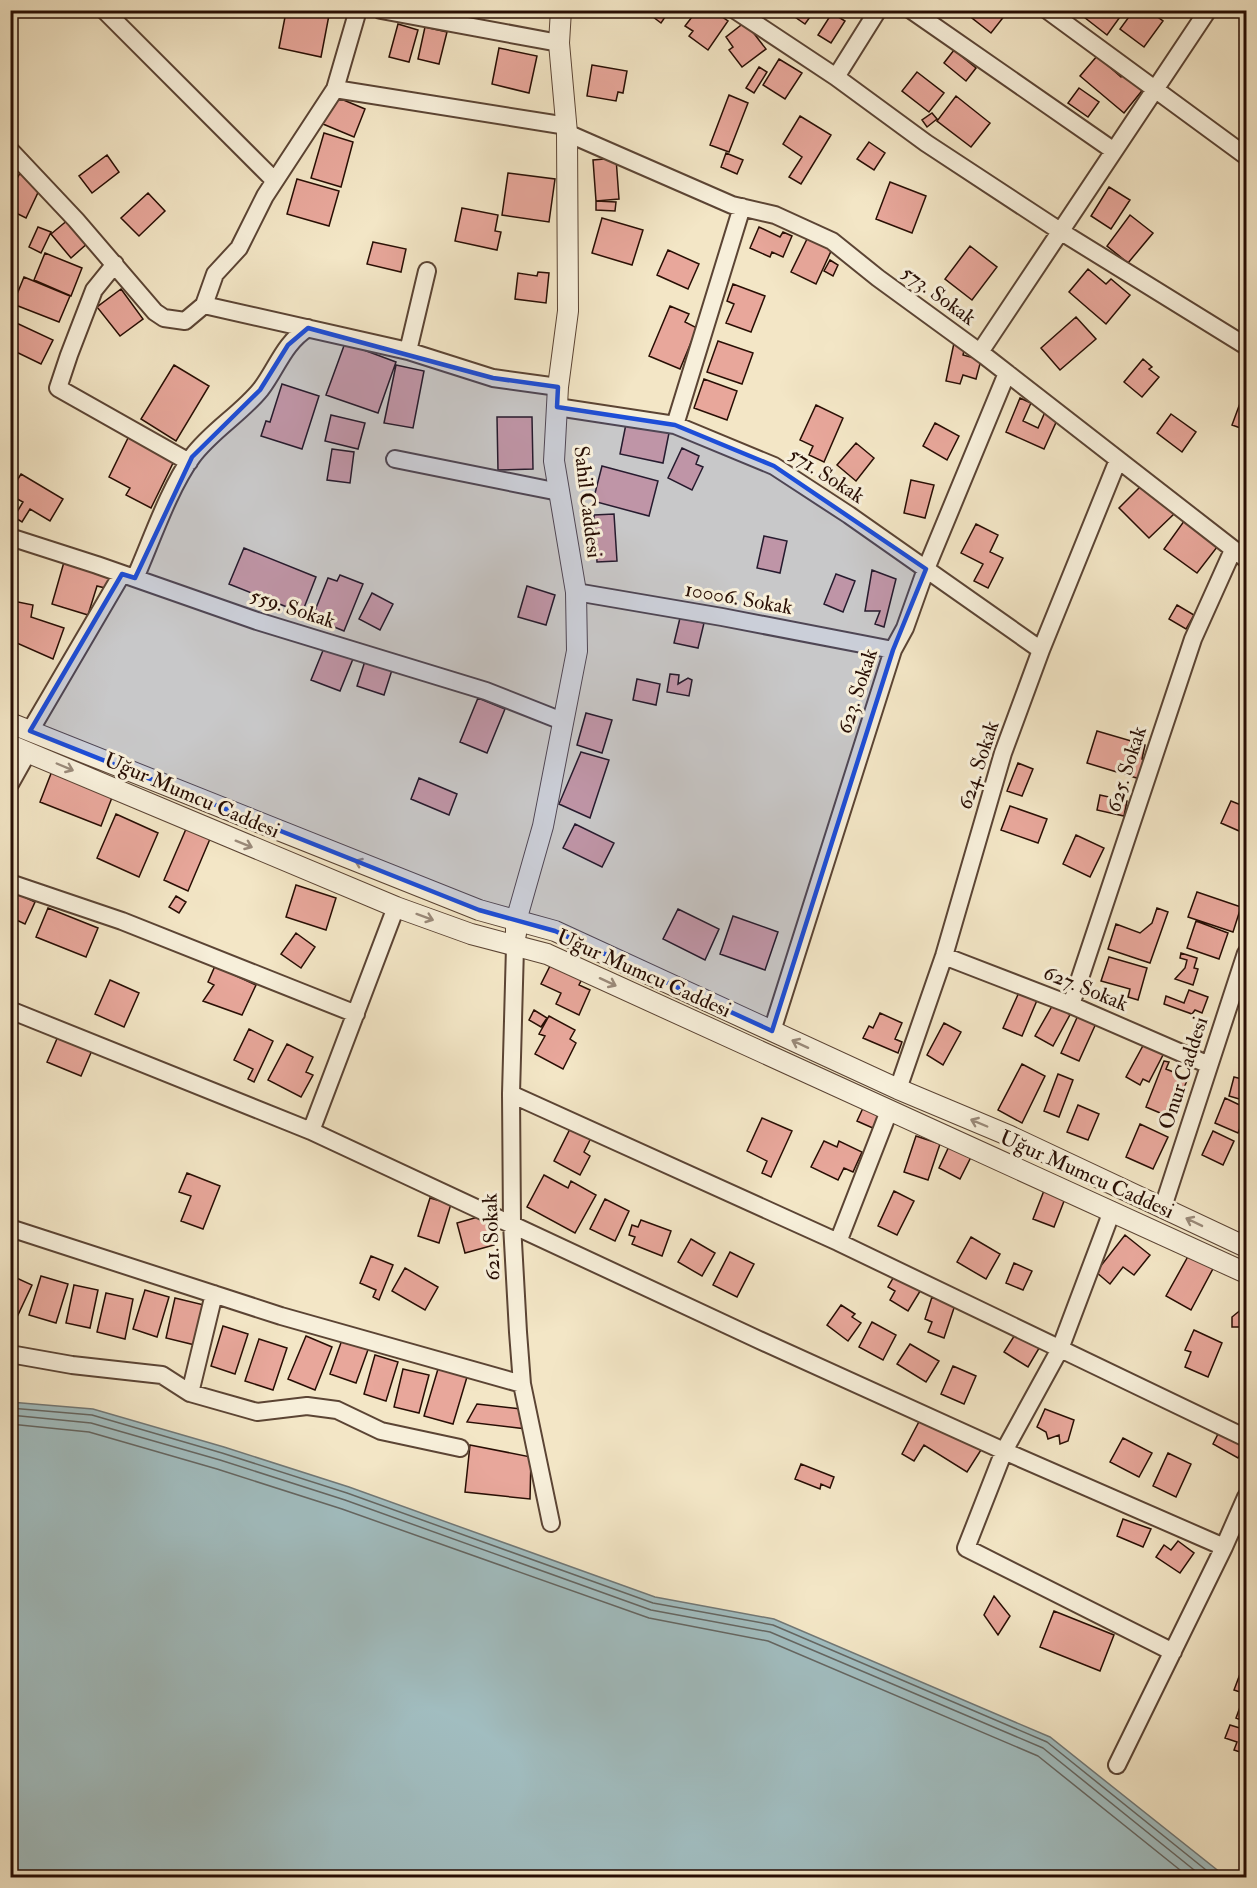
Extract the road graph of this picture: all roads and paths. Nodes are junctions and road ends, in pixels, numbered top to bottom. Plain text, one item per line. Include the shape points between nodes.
1 (358, 10) edge
2 (381, 10) edge
3 (561, 10) edge
4 (735, 10) edge
5 (878, 10) edge
6 (911, 10) edge
7 (1047, 10) edge
8 (1208, 10) edge
9 (112, 13) edge
10 (559, 43) junction
11 (836, 77) junction
12 (1156, 88) junction
13 (335, 89) junction
14 (567, 130) junction
15 (10, 150) edge
16 (1114, 151) junction
17 (1246, 156) edge
18 (275, 181) junction
19 (742, 207) junction
20 (1060, 231) junction
21 (115, 264) junction
22 (427, 271) dead end
23 (204, 305) junction
24 (308, 328) junction
25 (1246, 346) edge
26 (408, 351) junction
27 (980, 352) junction
28 (1007, 373) junction
29 (558, 387) junction
30 (557, 407) junction
31 (675, 425) junction
32 (394, 459) dead end
33 (1118, 460) junction
34 (189, 462) junction
35 (559, 492) junction
36 (10, 537) edge
37 (1240, 555) edge
38 (926, 569) junction
39 (128, 576) junction
40 (576, 592) junction
41 (893, 650) junction
42 (1041, 650) junction
43 (562, 721) junction
44 (10, 723) edge
45 (30, 731) junction
46 (19, 748) edge
47 (10, 784) edge
48 (10, 883) edge
49 (396, 907) junction
50 (516, 921) junction
51 (515, 947) junction
52 (944, 956) junction
53 (1245, 963) edge
54 (1071, 1005) junction
55 (10, 1010) edge
56 (356, 1014) junction
57 (772, 1031) junction
58 (1209, 1065) junction
59 (898, 1089) junction
60 (511, 1094) junction
61 (889, 1111) junction
62 (312, 1131) junction
63 (1163, 1207) junction
64 (1112, 1211) junction
65 (512, 1224) junction
66 (10, 1227) edge
67 (838, 1242) junction
68 (1246, 1247) edge
69 (1246, 1273) edge
70 (214, 1294) junction
71 (1060, 1349) junction
72 (10, 1354) edge
73 (522, 1384) junction
74 (190, 1393) junction
75 (1246, 1438) edge
76 (460, 1448) dead end
77 (1004, 1451) junction
78 (1246, 1497) edge
79 (551, 1523) dead end
80 (1224, 1546) junction
81 (1173, 1652) junction
82 (1117, 1765) dead end

1 - 13 street
2 - 10 street
3 - 10 street, Sahil Caddesi
4 - 11 street
5 - 11 street
6 - 16 street
7 - 12 street
8 - 12 street
9 - 18 street
10 - 14 street, Sahil Caddesi
11 - 20 street via 926,143
12 - 16 street
12 - 17 street
13 - 14 street, 573. Sokak
13 - 18 street
14 - 19 street, 573. Sokak
14 - 29 street, Sahil Caddesi via 568,311
15 - 21 street
16 - 20 street
18 - 23 street via 239,248 215,274
19 - 27 street, 573. Sokak via 775,215 832,241
19 - 31 street
20 - 25 street
20 - 27 street
21 - 23 street via 164,318 185,321
21 - 34 street via 94,290 58,388
22 - 26 street
23 - 24 street
24 - 26 street
24 - 34 street via 288,345 260,390
26 - 29 street via 493,378
27 - 28 street, 573. Sokak
28 - 33 street, 573. Sokak
28 - 38 street, 623. Sokak
29 - 30 street, Sahil Caddesi
30 - 31 street, 571. Sokak
30 - 35 street, Sahil Caddesi via 554,461
31 - 38 street, 571. Sokak via 774,466
32 - 35 street
33 - 37 street, 573. Sokak
33 - 42 street, 624. Sokak
34 - 39 street
35 - 40 street, Sahil Caddesi
36 - 39 street, 559. Sokak
37 - 54 street, 625. Sokak via 1193,639
38 - 41 street, 623. Sokak
38 - 42 street, 571. Sokak
39 - 43 street, 559. Sokak via 257,621 486,691
39 - 45 street
40 - 41 street, 10006. Sokak
40 - 43 street, Sahil Caddesi via 577,651
41 - 57 street, 623. Sokak
42 - 52 street, 624. Sokak via 1003,753
43 - 50 street, Sahil Caddesi via 543,826
44 - 45 street, Uğur Mumcu Caddesi
50 -> 45 street, Uğur Mumcu Caddesi via 479,910
46 - 47 street
46 -> 49 street, Uğur Mumcu Caddesi
48 - 56 street via 122,921
49 -> 51 street, Uğur Mumcu Caddesi
49 - 56 street
50 - 51 street, Sahil Caddesi
50 - 57 street, Uğur Mumcu Caddesi via 555,931
51 - 60 street, 621. Sokak
51 -> 61 street, Uğur Mumcu Caddesi via 547,954
52 - 54 street, 627. Sokak
52 - 59 street, 624. Sokak
53 - 58 street, Onur Caddesi
54 - 58 street, 627. Sokak
55 - 62 street
56 - 62 street
59 -> 57 street, Uğur Mumcu Caddesi
58 - 63 street, Onur Caddesi
63 -> 59 street, Uğur Mumcu Caddesi
60 - 65 street, 621. Sokak
60 - 67 street
61 - 64 street, Uğur Mumcu Caddesi
61 - 67 street
62 - 65 street
68 -> 63 street, Uğur Mumcu Caddesi
64 - 69 street, Uğur Mumcu Caddesi
64 - 71 street
65 - 73 street, 621. Sokak
65 - 77 street
66 - 70 street
67 - 71 street
70 - 73 street
70 - 74 street
71 - 75 street
71 - 77 street
72 - 74 street via 162,1375
73 - 79 street, 621. Sokak
74 - 76 street via 257,1412 307,1406 337,1410 381,1431
77 - 80 street
77 - 81 street via 966,1548
78 - 80 street
80 - 81 street
81 - 82 street

